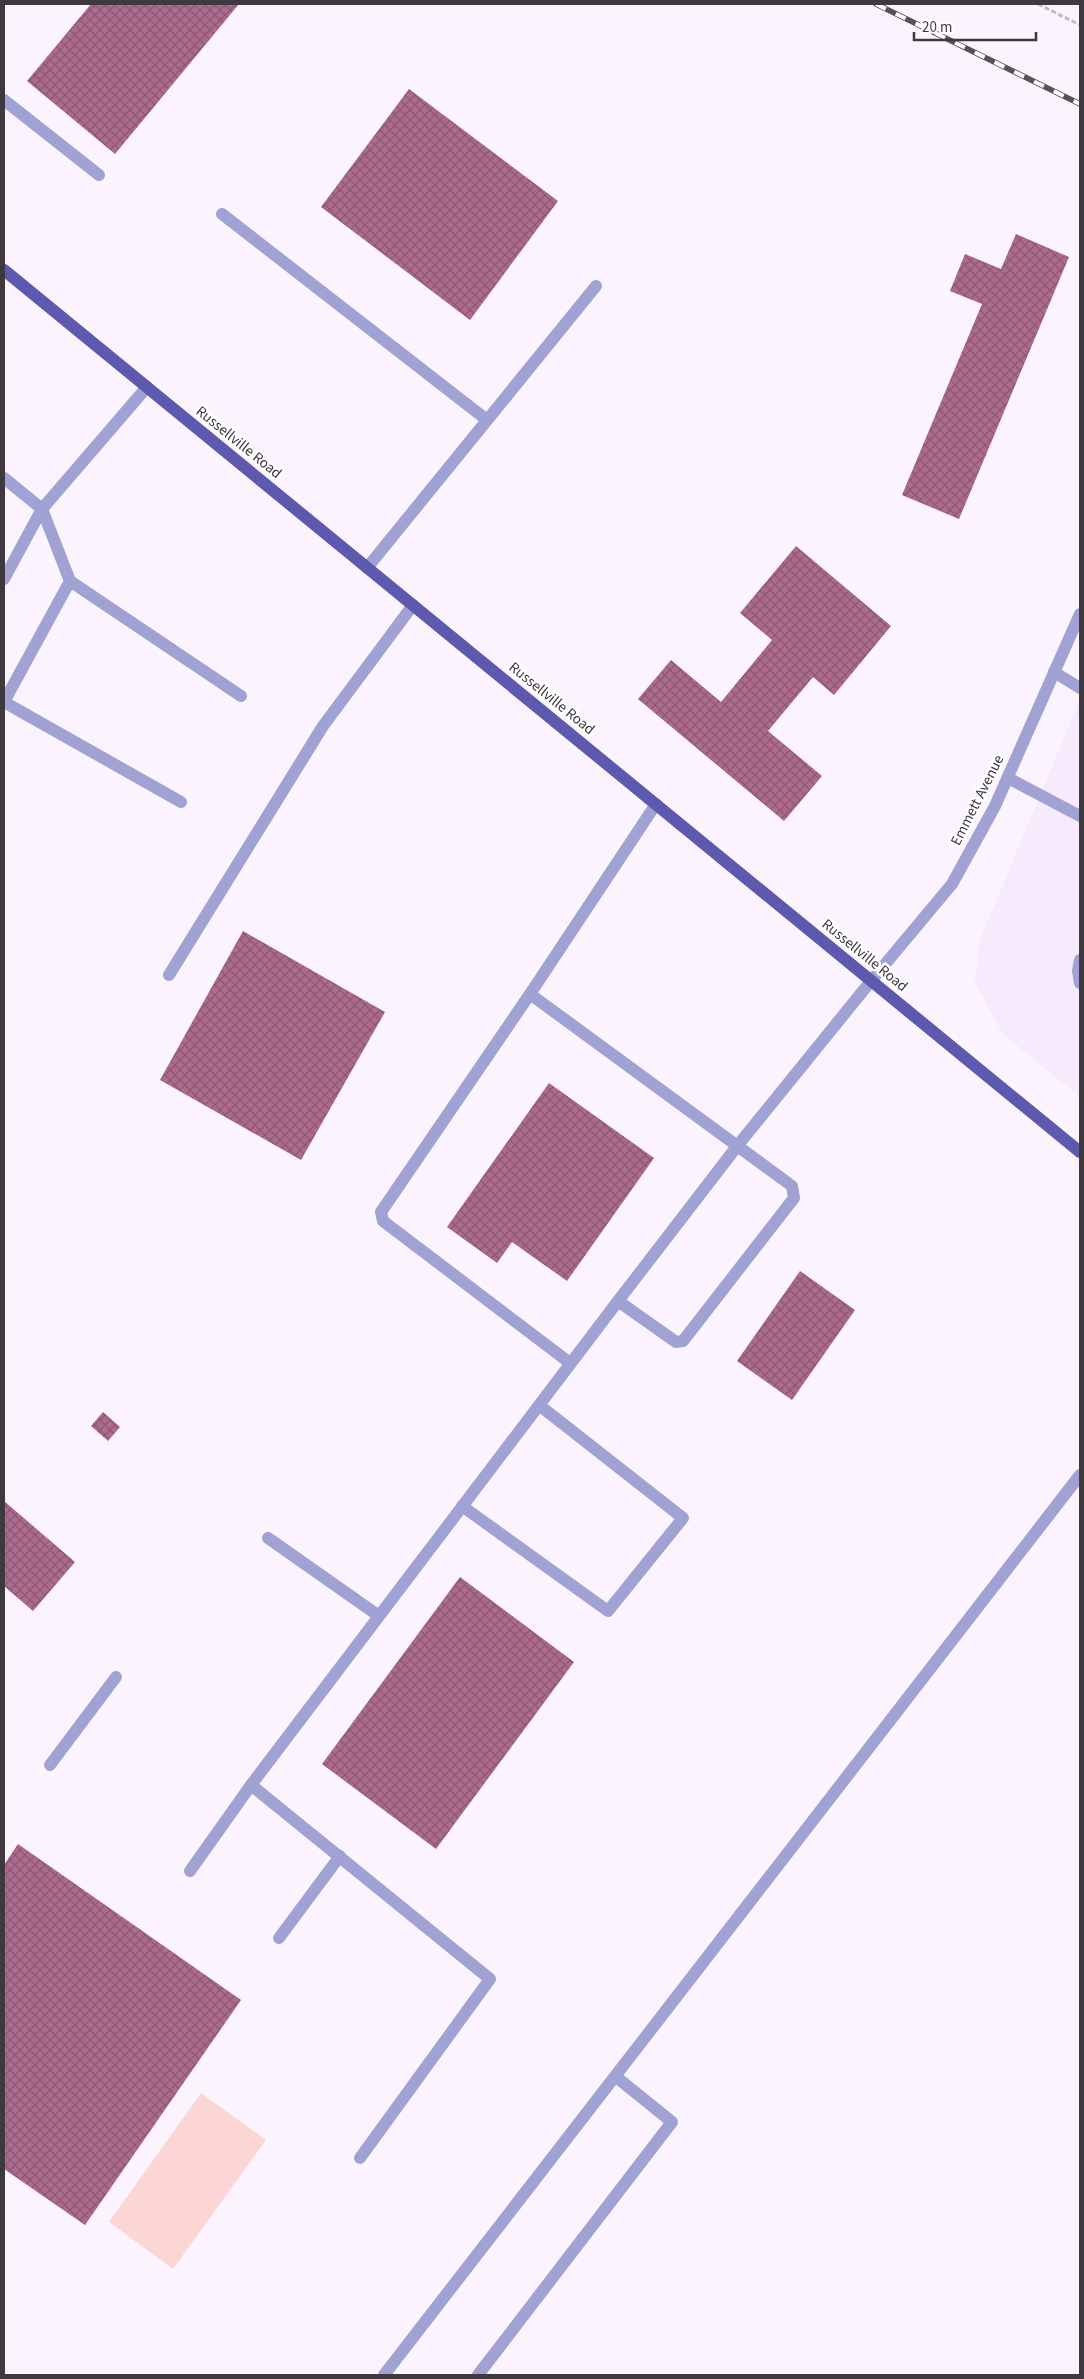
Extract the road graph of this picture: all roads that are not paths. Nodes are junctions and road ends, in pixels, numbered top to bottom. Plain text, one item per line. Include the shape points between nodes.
1 (4, 100) edge
2 (99, 175) dead end
3 (222, 214) dead end
4 (4, 270) edge
5 (596, 286) dead end
6 (147, 388) junction
7 (487, 420) junction
8 (4, 478) edge
9 (42, 508) junction
10 (366, 568) junction
11 (4, 579) edge
12 (70, 581) junction
13 (413, 605) junction
14 (1080, 614) edge
15 (1054, 672) junction
16 (1080, 688) edge
17 (241, 696) dead end
18 (4, 702) edge
19 (1008, 778) junction
20 (181, 802) dead end
21 (656, 804) junction
22 (1080, 816) edge
23 (1080, 960) edge
24 (169, 975) dead end
25 (871, 981) junction
26 (1080, 983) edge
27 (530, 994) junction
28 (738, 1145) junction
29 (1080, 1152) edge
30 (618, 1300) junction
31 (570, 1363) junction
32 (539, 1405) junction
33 (1080, 1475) edge
34 (462, 1506) junction
35 (268, 1538) dead end
36 (379, 1616) junction
37 (116, 1677) dead end
38 (50, 1765) dead end
39 (251, 1785) junction
40 (340, 1856) junction
41 (190, 1871) dead end
42 (279, 1938) dead end
43 (615, 2076) junction
44 (360, 2158) dead end
45 (384, 2375) edge
46 (478, 2375) edge

1 - 2 street
3 - 7 street
4 - 6 main road, Russellville Road
5 - 7 street
6 - 9 street
6 - 10 main road, Russellville Road
7 - 10 street
8 - 9 street
9 - 11 street
9 - 12 street
10 - 13 main road, Russellville Road
12 - 17 street
12 - 18 street
13 - 21 main road, Russellville Road
13 - 24 street via 323,726
14 - 15 street, Emmett Avenue
15 - 16 street
15 - 19 street, Emmett Avenue
18 - 20 street
19 - 22 street
19 - 25 street, Emmett Avenue via 952,884
21 - 25 main road, Russellville Road
21 - 27 street
23 - 26 street
25 - 28 street, Emmett Avenue
25 - 29 main road, Russellville Road
27 - 28 street
27 - 31 street via 381,1212 383,1221
28 - 30 street, Emmett Avenue
28 - 30 street via 792,1186 794,1198 683,1341 676,1342
30 - 31 street, Emmett Avenue
31 - 32 street, Emmett Avenue
32 - 34 street, Emmett Avenue
32 - 34 street via 683,1518 608,1611
33 - 43 street
34 - 36 street, Emmett Avenue
35 - 36 street
36 - 39 street, Emmett Avenue
37 - 38 street
39 - 40 street
39 - 41 street, Emmett Avenue
40 - 42 street
40 - 44 street via 490,1979
43 - 45 street
43 - 46 street via 672,2122

